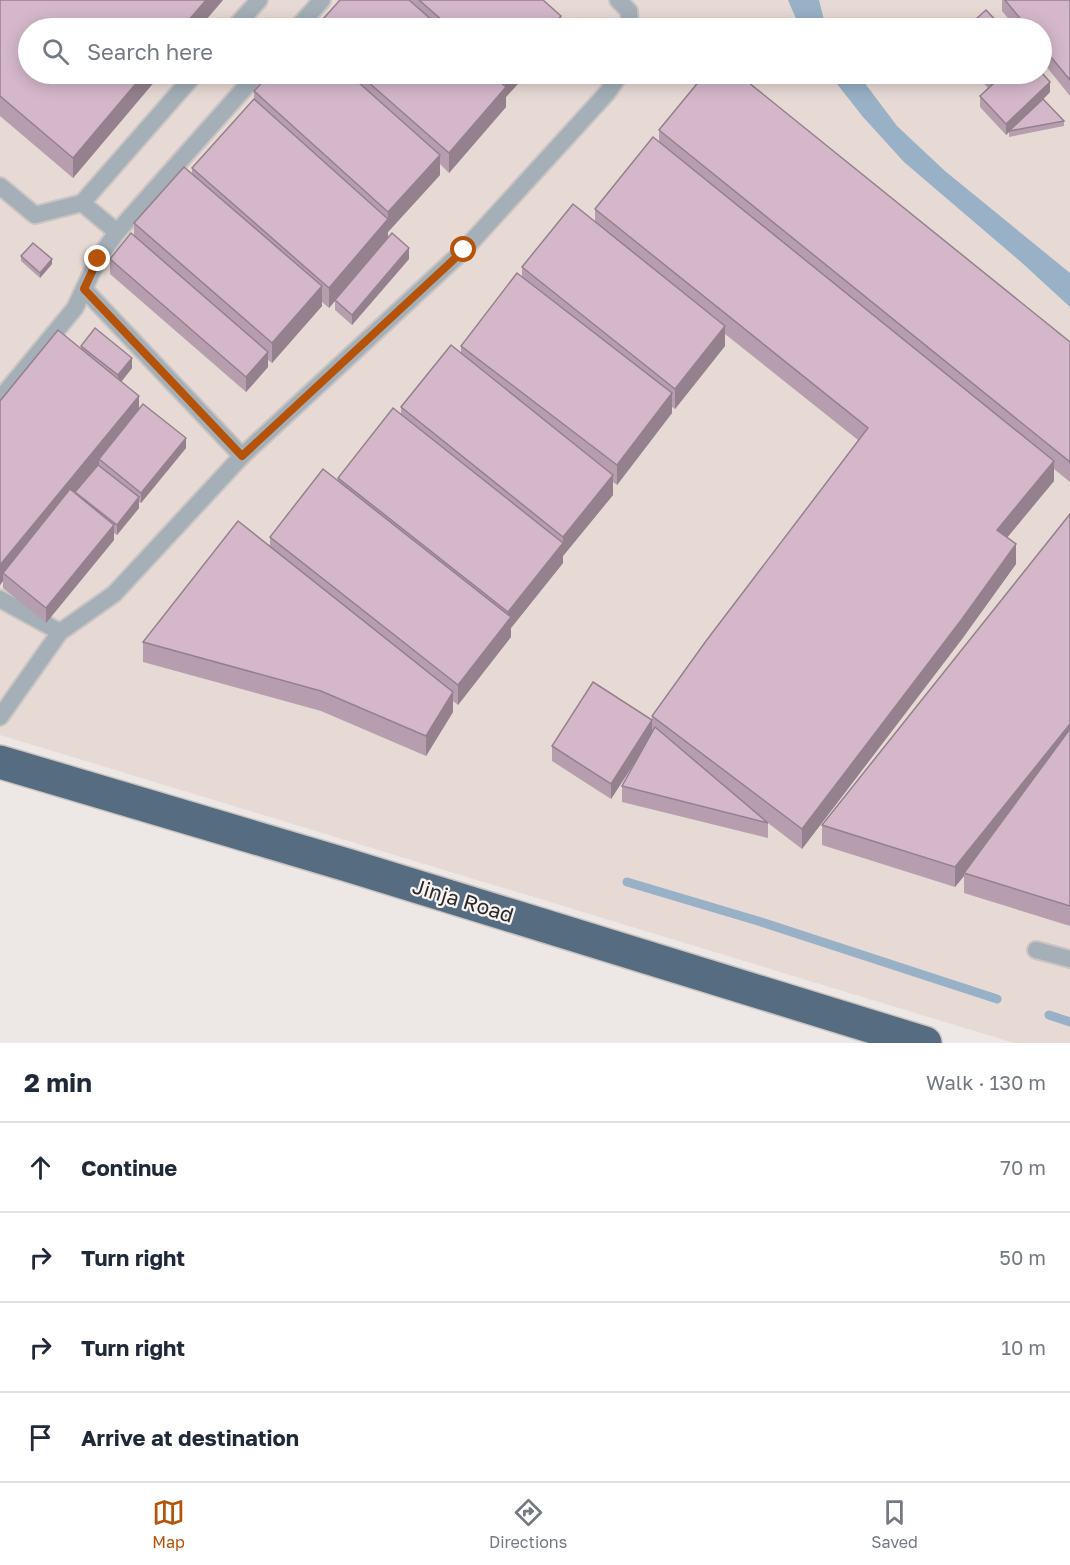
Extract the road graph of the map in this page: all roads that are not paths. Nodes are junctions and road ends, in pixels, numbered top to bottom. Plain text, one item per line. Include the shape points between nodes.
1 (259, 0) edge
2 (322, 0) edge
3 (618, 0) edge
4 (243, 18) edge
5 (306, 18) edge
6 (629, 18) edge
7 (186, 84) edge
8 (248, 84) edge
9 (613, 84) edge
10 (0, 186) edge
11 (82, 203) junction
12 (117, 232) junction
13 (84, 289) junction
14 (0, 399) edge
15 (242, 456) junction
16 (0, 599) edge
17 (60, 632) junction
18 (0, 717) edge
19 (0, 762) edge
20 (1036, 950) dead end
21 (1070, 959) edge
22 (925, 1043) edge

1 - 4 lane
2 - 5 lane
3 - 6 lane
7 - 11 lane
8 - 12 lane
9 - 15 lane via 464,250
10 - 11 lane via 35,215
11 - 12 lane
12 - 13 lane
13 - 14 lane via 75,308
13 - 15 lane
15 - 17 lane via 114,594
16 - 17 lane
17 - 18 lane
19 - 22 highway, Jinja Road
20 - 21 lane

